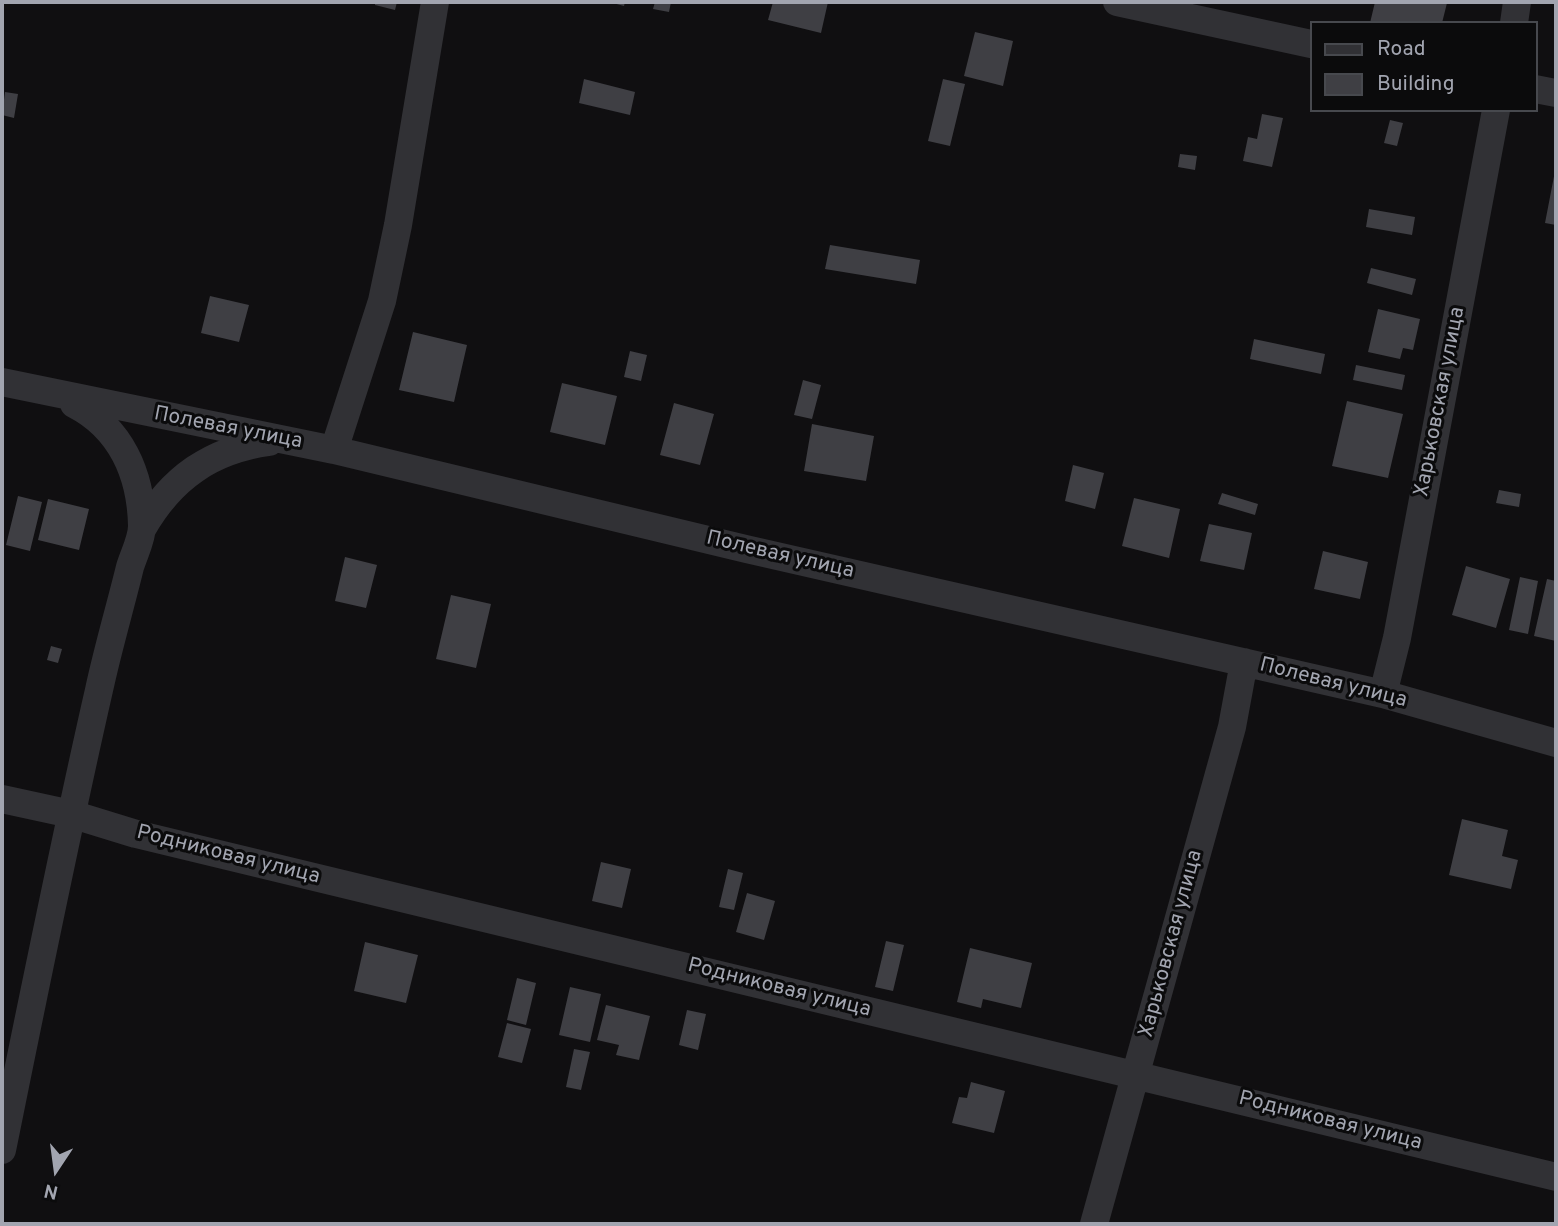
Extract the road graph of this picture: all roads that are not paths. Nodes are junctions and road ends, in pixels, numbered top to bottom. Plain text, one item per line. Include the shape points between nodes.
1 (435, 2) edge
2 (1117, 2) edge
3 (1517, 2) edge
4 (1514, 21) edge
5 (1310, 44) edge
6 (1537, 89) edge
7 (1556, 93) edge
8 (1496, 112) edge
9 (2, 382) edge
10 (53, 394) junction
11 (285, 440) junction
12 (334, 450) junction
13 (142, 529) junction
14 (1244, 663) junction
15 (1383, 694) junction
16 (1556, 743) edge
17 (2, 799) edge
18 (71, 814) junction
19 (1136, 1074) junction
20 (2, 1150) edge
21 (1556, 1177) edge
22 (1094, 1224) edge

1 - 12 street via 382,301
2 - 5 street
3 - 4 street
6 - 7 street
8 - 15 street, Харьковская улица
9 - 10 street, Полевая улица
10 - 11 street, Полевая улица
10 - 13 street via 95,415 114,434 130,460 139,491
11 - 12 street, Полевая улица
11 - 13 street via 242,446 205,462 158,501
12 - 14 street, Полевая улица
13 - 18 street via 101,678
14 - 15 street, Полевая улица
14 - 19 street, Харьковская улица via 1232,727
15 - 16 street, Полевая улица
17 - 18 street, Родниковая улица
18 - 19 street, Родниковая улица via 148,838
18 - 20 street
19 - 21 street, Родниковая улица
19 - 22 street, Харьковская улица

